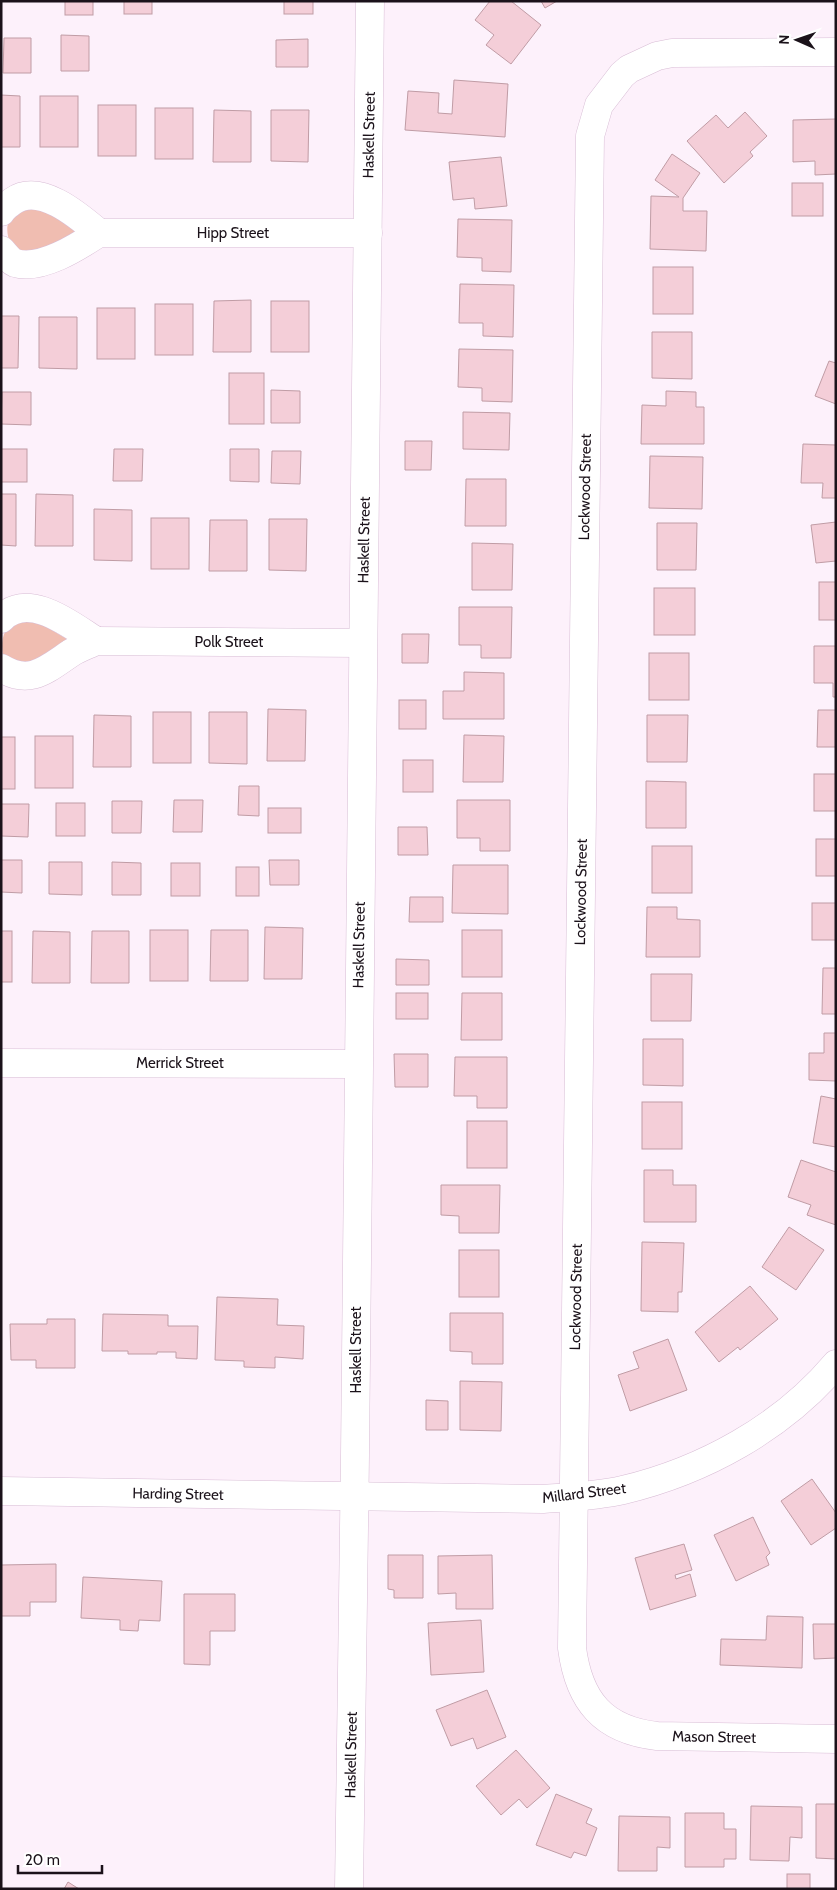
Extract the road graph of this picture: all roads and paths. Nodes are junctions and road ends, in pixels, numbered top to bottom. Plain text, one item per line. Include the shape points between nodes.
1 (370, 1) edge
2 (836, 52) edge
3 (1, 212) edge
4 (99, 233) junction
5 (368, 234) junction
6 (1, 250) edge
7 (1, 619) edge
8 (96, 641) junction
9 (362, 643) junction
10 (1, 668) edge
11 (1, 1062) edge
12 (358, 1064) junction
13 (836, 1364) edge
14 (1, 1491) edge
15 (355, 1496) junction
16 (574, 1496) junction
17 (598, 1711) joint
18 (836, 1739) edge
19 (349, 1889) edge

1 - 5 street, Haskell Street
2 - 16 street, Lockwood Street via 672,52 657,56 622,75 599,105 590,136
3 - 4 street via 20,196 35,195 57,202
4 - 5 street, Hipp Street
4 - 6 street via 41,263 14,263
5 - 9 street, Haskell Street
7 - 8 street via 20,607 35,608
8 - 9 street, Polk Street
8 - 10 street, Polk Street via 44,671 27,676 12,675
9 - 12 street, Haskell Street
11 - 12 street, Merrick Street
12 - 15 street, Haskell Street
13 - 16 street, Millard Street via 781,1417 737,1446 681,1472 622,1490
14 - 15 street, Harding Street
15 - 16 street, Millard Street via 543,1499
15 - 19 street, Haskell Street
16 - 17 street, Lockwood Street via 572,1648 580,1685
17 - 18 street, Mason Street via 625,1730 657,1736

